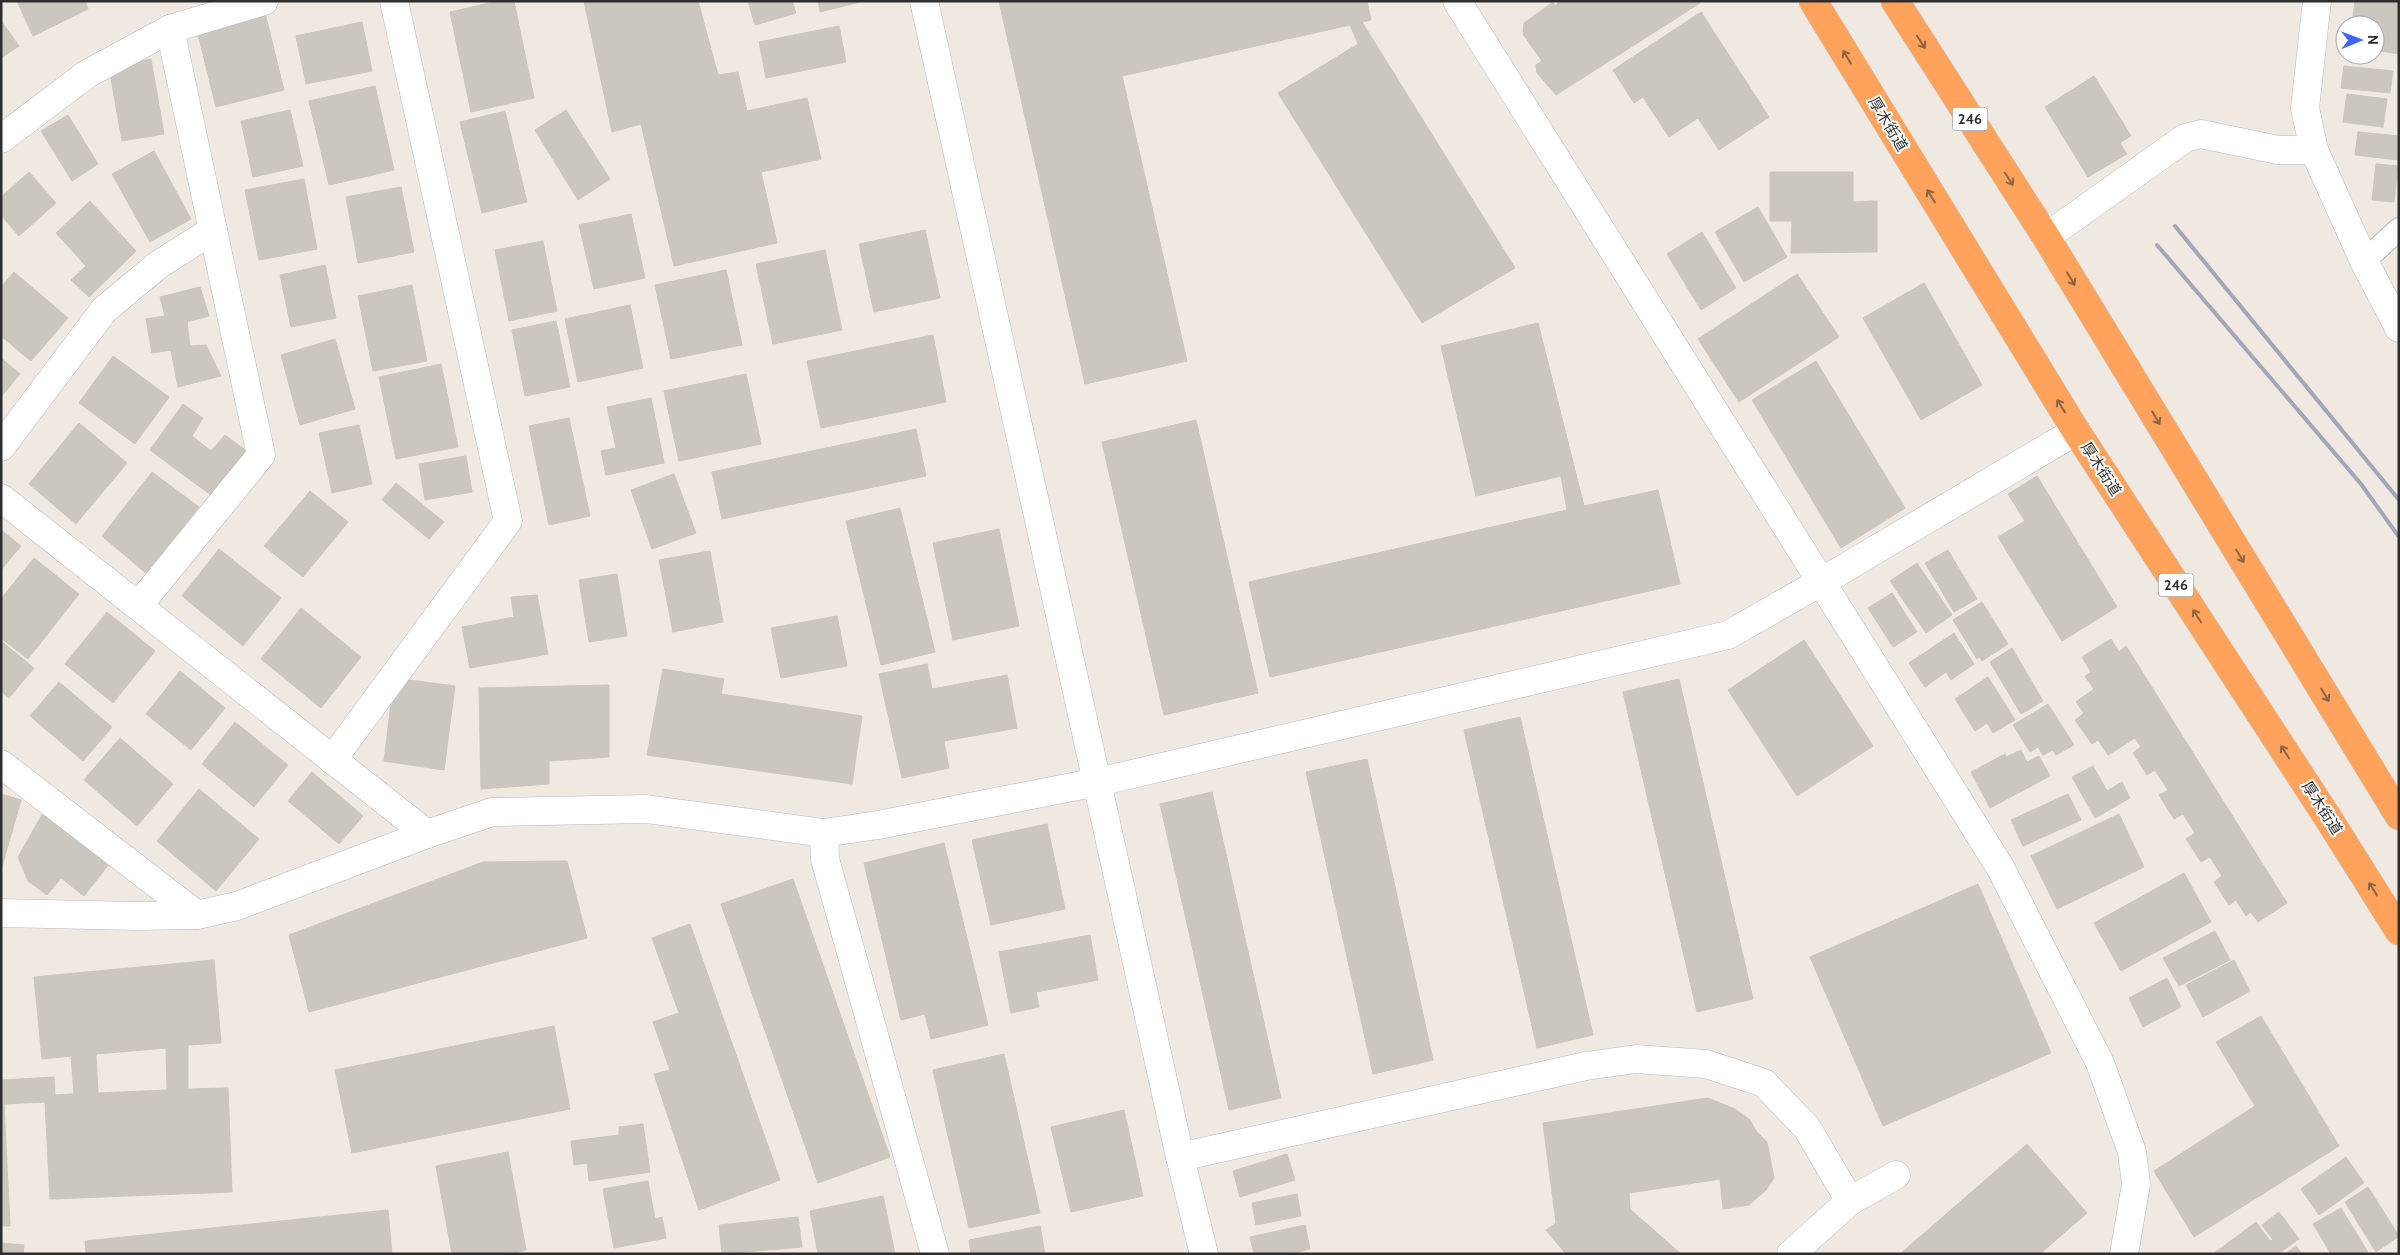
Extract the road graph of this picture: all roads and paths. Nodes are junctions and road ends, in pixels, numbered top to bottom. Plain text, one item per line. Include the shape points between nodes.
1 (264, 1) edge
2 (394, 1) edge
3 (924, 1) edge
4 (1457, 1) edge
5 (1812, 1) edge
6 (1895, 1) edge
7 (2317, 1) edge
8 (170, 29) junction
9 (1, 139) edge
10 (2314, 150) junction
11 (2399, 229) edge
12 (213, 230) junction
13 (2046, 237) junction
14 (2364, 261) junction
15 (2399, 328) edge
16 (2076, 431) junction
17 (1, 447) edge
18 (1, 498) edge
19 (1820, 582) junction
20 (138, 606) junction
21 (332, 760) junction
22 (1, 764) edge
23 (1098, 782) junction
24 (2399, 816) edge
25 (824, 833) junction
26 (427, 834) junction
27 (1, 913) edge
28 (197, 915) junction
29 (2399, 930) edge
30 (1180, 1157) junction
31 (1896, 1175) dead end
32 (1850, 1201) junction
33 (935, 1254) edge
34 (1204, 1254) edge
35 (1791, 1254) edge
36 (2124, 1254) edge

1 - 8 street
2 - 21 street via 508,521
3 - 23 street
4 - 19 street
16 -> 5 highway, 厚木街道 / 246
6 -> 13 highway, 246
7 - 10 street via 2305,108
8 - 9 street via 88,74
8 - 12 street
10 - 13 street via 2278,150 2201,134 2185,138
10 - 14 street
11 - 14 lane
12 - 17 street via 158,264 104,310
12 - 20 street via 260,455
13 -> 24 highway, 246
14 - 15 street
16 - 19 street
29 -> 16 highway, 厚木街道 / 246
18 - 20 street
19 - 23 street via 1728,635
19 - 36 street via 2000,868 2100,1063 2132,1152 2136,1184
20 - 21 street
21 - 26 street
22 - 28 street
23 - 25 street
23 - 30 street
25 - 26 street via 646,809 492,812
25 - 33 street via 825,858
26 - 28 street via 237,906
27 - 28 street
30 - 32 street via 1586,1066 1636,1059 1706,1064 1764,1083 1807,1128
30 - 34 street
31 - 32 street
32 - 35 street

